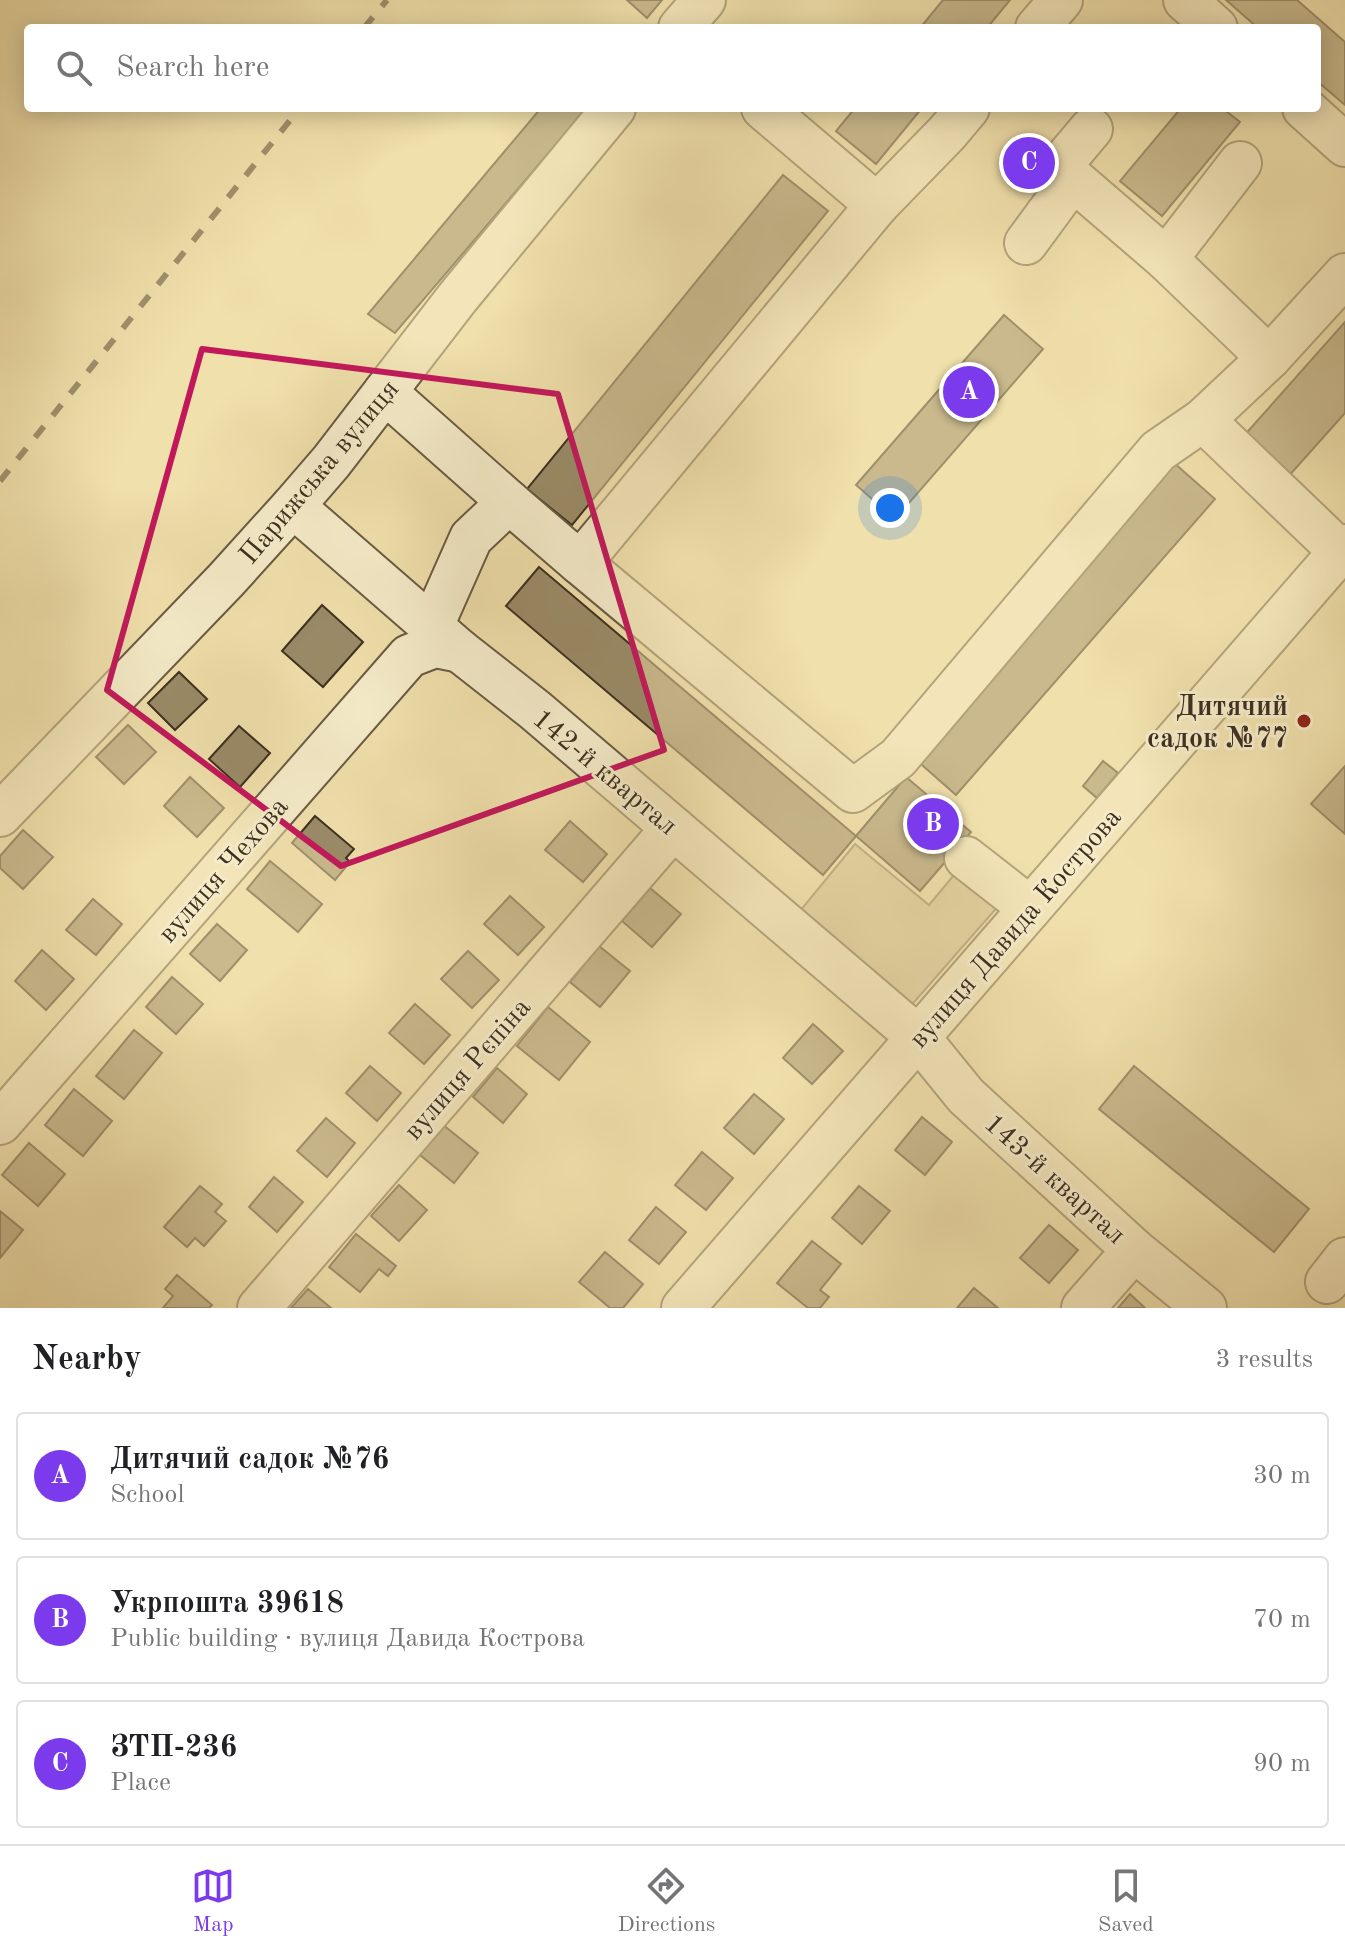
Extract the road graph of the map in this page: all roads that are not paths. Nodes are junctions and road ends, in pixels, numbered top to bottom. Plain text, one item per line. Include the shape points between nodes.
1 (704, 0) edge
2 (1061, 0) edge
3 (1185, 0) edge
4 (683, 24) edge
5 (1040, 24) edge
6 (1212, 24) edge
7 (611, 112) edge
8 (768, 112) edge
9 (964, 112) edge
10 (1308, 112) edge
11 (1091, 129) dead end
12 (1345, 145) edge
13 (1240, 163) dead end
14 (1073, 179) junction
15 (877, 205) junction
16 (1026, 243) dead end
17 (1166, 259) junction
18 (1345, 275) edge
19 (1269, 358) junction
20 (385, 392) junction
21 (1203, 420) junction
22 (509, 502) junction
23 (293, 506) junction
24 (1343, 551) edge
25 (580, 563) junction
26 (446, 639) junction
27 (0, 815) edge
28 (673, 828) junction
29 (966, 858) dead end
30 (1030, 908) junction
31 (918, 1037) junction
32 (0, 1123) edge
33 (1134, 1250) junction
34 (259, 1308) edge
35 (683, 1308) edge
36 (1083, 1308) edge
37 (1205, 1308) edge

1 - 4 street
2 - 5 street
3 - 6 street
7 - 20 street, Парижська вулиця
8 - 15 street
9 - 15 street
10 - 12 street
11 - 14 street via 1059,167
13 - 17 street
14 - 16 street
14 - 17 street
15 - 25 street
17 - 19 street
18 - 19 street
19 - 21 street
20 - 22 street
20 - 23 street, Парижська вулиця
21 - 24 street
21 - 25 street via 1158,451 898,758 853,791
22 - 25 street
22 - 26 street via 471,538
23 - 26 street, 142-й квартал
23 - 27 street, Парижська вулиця
24 - 30 street, вулиця Давида Кострова
26 - 28 street, 142-й квартал
26 - 32 street, вулиця Чехова via 409,656
28 - 31 street, 142-й квартал
28 - 34 street, вулиця Рєпіна
29 - 30 street
30 - 31 street, вулиця Давида Кострова
31 - 33 street, 143-й квартал via 966,1096
31 - 35 street, вулиця Давида Кострова
33 - 36 street
33 - 37 street, 143-й квартал

